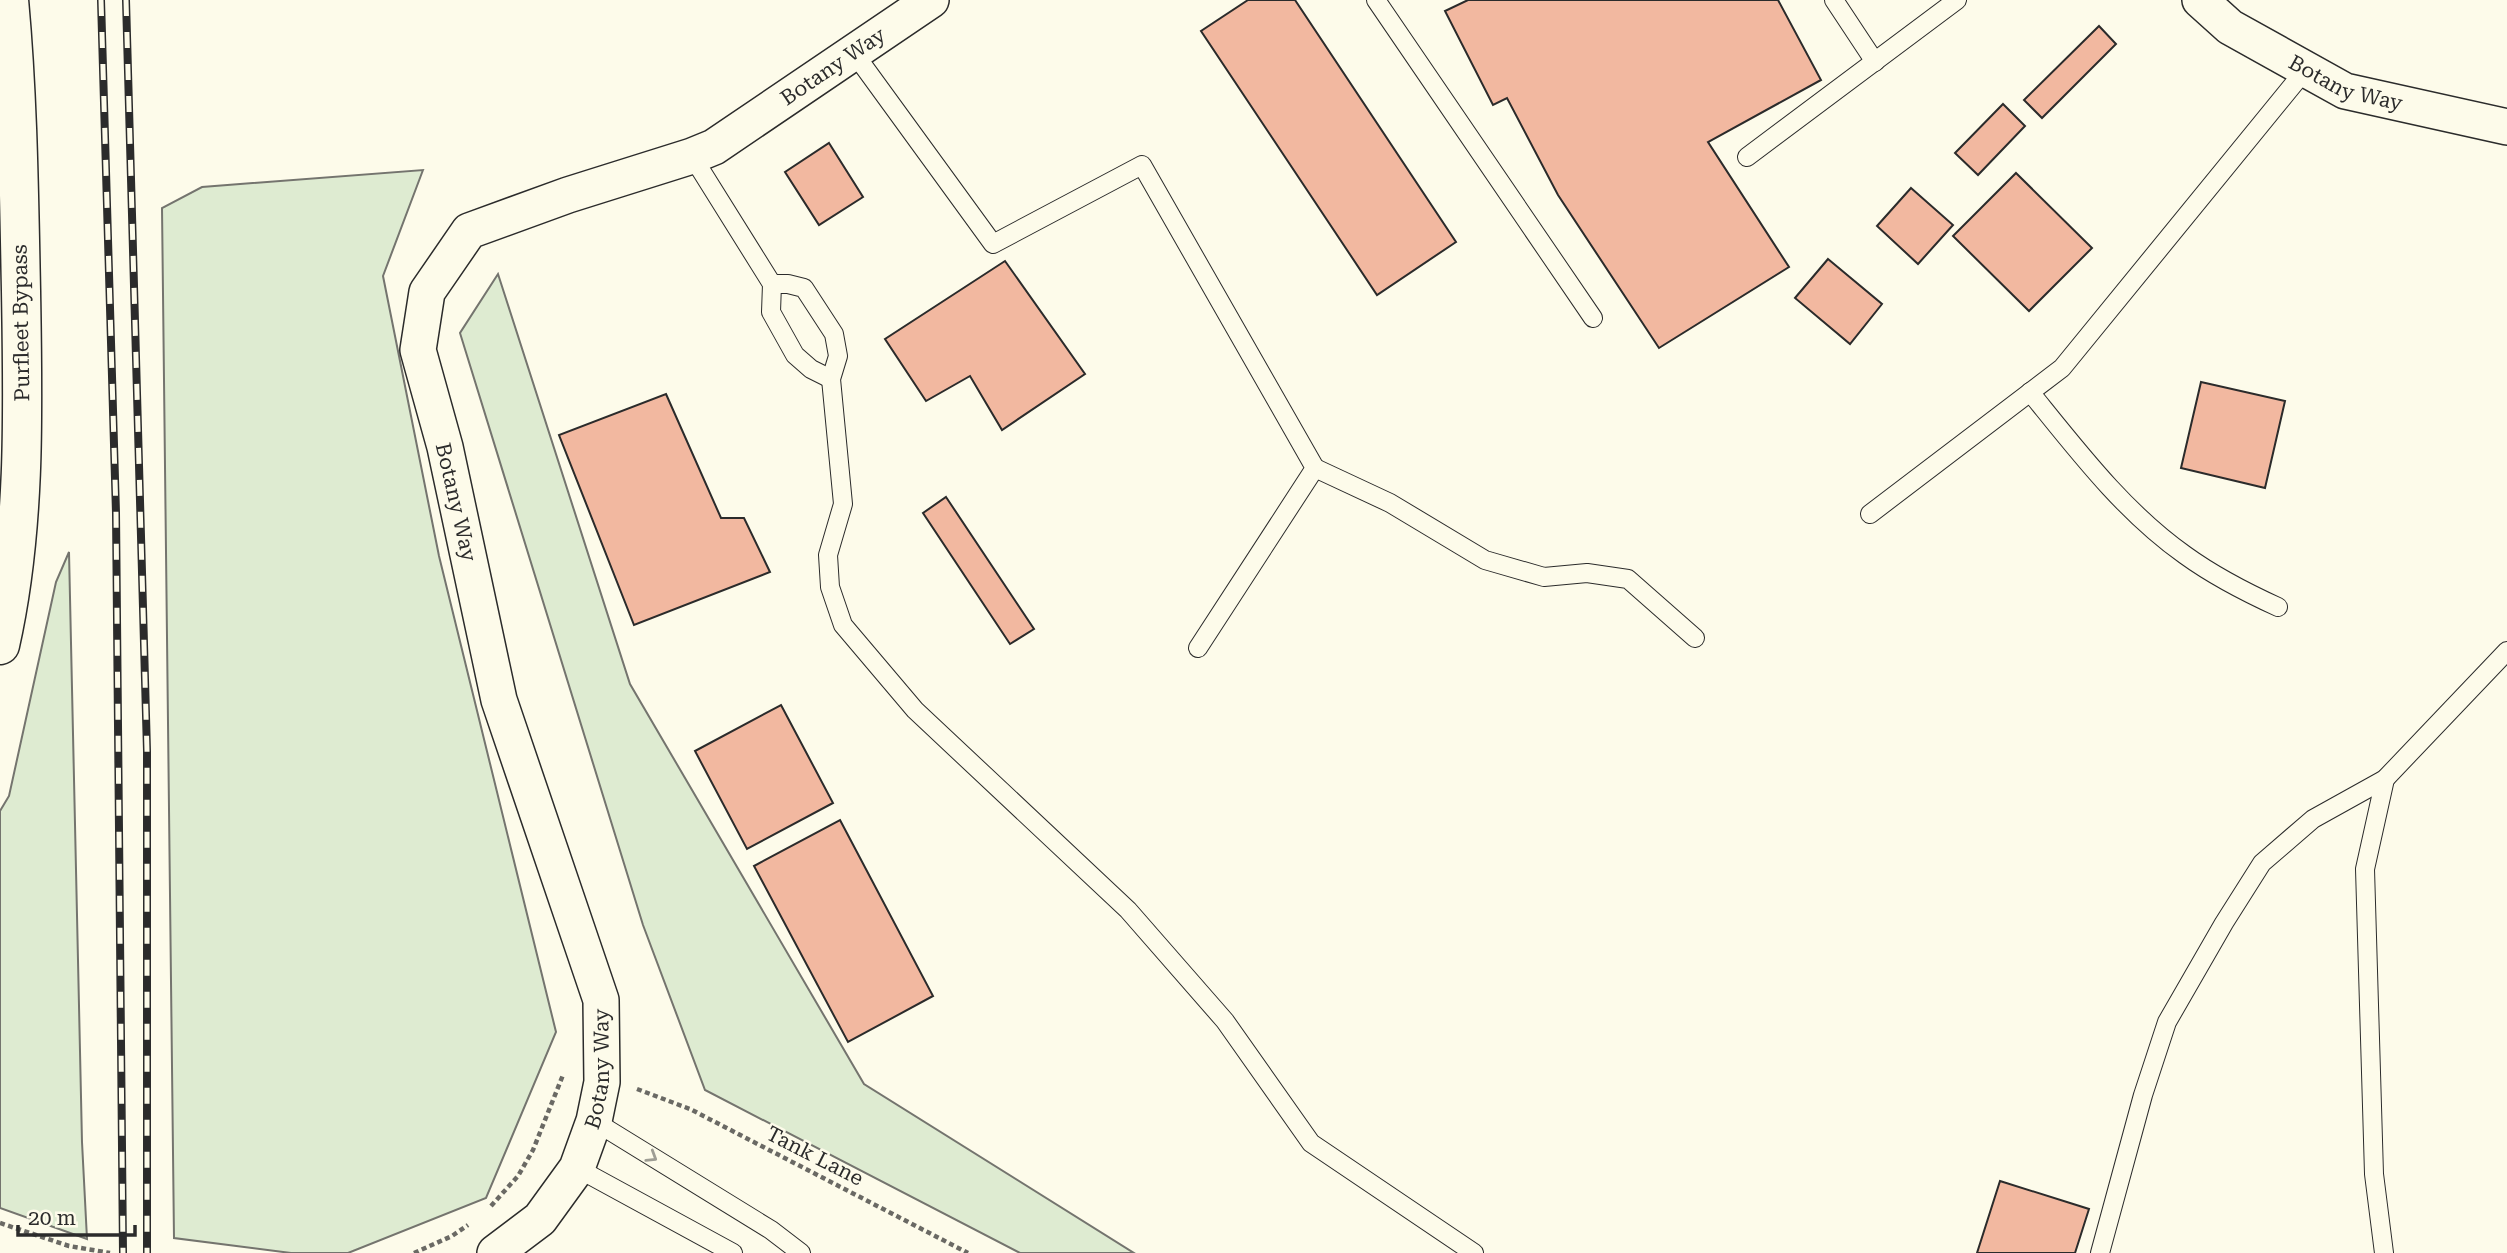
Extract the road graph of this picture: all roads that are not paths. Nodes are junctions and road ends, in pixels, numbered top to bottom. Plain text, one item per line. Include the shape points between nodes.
1 (9, 0) edge
2 (931, 0) edge
3 (1376, 0) edge
4 (1834, 0) edge
5 (1957, 0) edge
6 (2200, 0) edge
7 (854, 52) junction
8 (7, 57) edge
9 (1875, 62) junction
10 (2306, 69) junction
11 (2507, 127) edge
12 (692, 156) junction
13 (1747, 157) dead end
14 (772, 284) junction
15 (1593, 318) dead end
16 (831, 379) junction
17 (11, 392) edge
18 (2031, 392) junction
19 (1315, 468) junction
20 (1870, 514) dead end
21 (2278, 607) dead end
22 (1695, 638) dead end
23 (0, 645) edge
24 (1198, 648) dead end
25 (2507, 651) edge
26 (2385, 779) junction
27 (594, 1121) junction
28 (577, 1168) junction
29 (495, 1253) edge
30 (733, 1253) edge
31 (801, 1253) edge
32 (1474, 1253) edge
33 (2101, 1253) edge
34 (2385, 1253) edge

1 - 8 main road, Purfleet Bypass
2 - 7 street, Botany Way
3 - 15 lane
4 - 9 lane
5 - 9 lane
6 - 10 street, Botany Way via 2230,27
7 - 12 street, Botany Way via 714,147
7 - 19 lane via 993,244 1142,165
8 - 17 main road, Purfleet Bypass
9 - 13 lane
10 - 11 street, Botany Way via 2345,91
10 - 18 lane via 2062,368
12 - 14 lane
12 - 27 street, Botany Way via 469,231 427,292 418,350 445,447 499,700 601,1000 602,1082
14 - 16 lane via 771,312 795,355
14 - 16 lane via 804,288 834,334 838,356
16 - 32 lane via 844,504 828,555 830,587 843,625 915,710 1128,910 1225,1021 1311,1143
17 - 23 main road, Purfleet Bypass via 19,505 9,607
18 - 20 lane
18 - 21 lane via 2084,460 2135,513 2193,561
19 - 22 lane via 1390,503 1485,560 1544,577 1587,573 1628,579
19 - 24 lane
25 - 26 lane
26 - 33 lane via 2313,819 2262,863 2224,923 2167,1022
26 - 34 lane via 2365,869 2374,1174
27 - 28 street, Botany Way
27 -> 31 lane
28 - 29 street, Botany Way via 540,1219
28 - 30 lane

